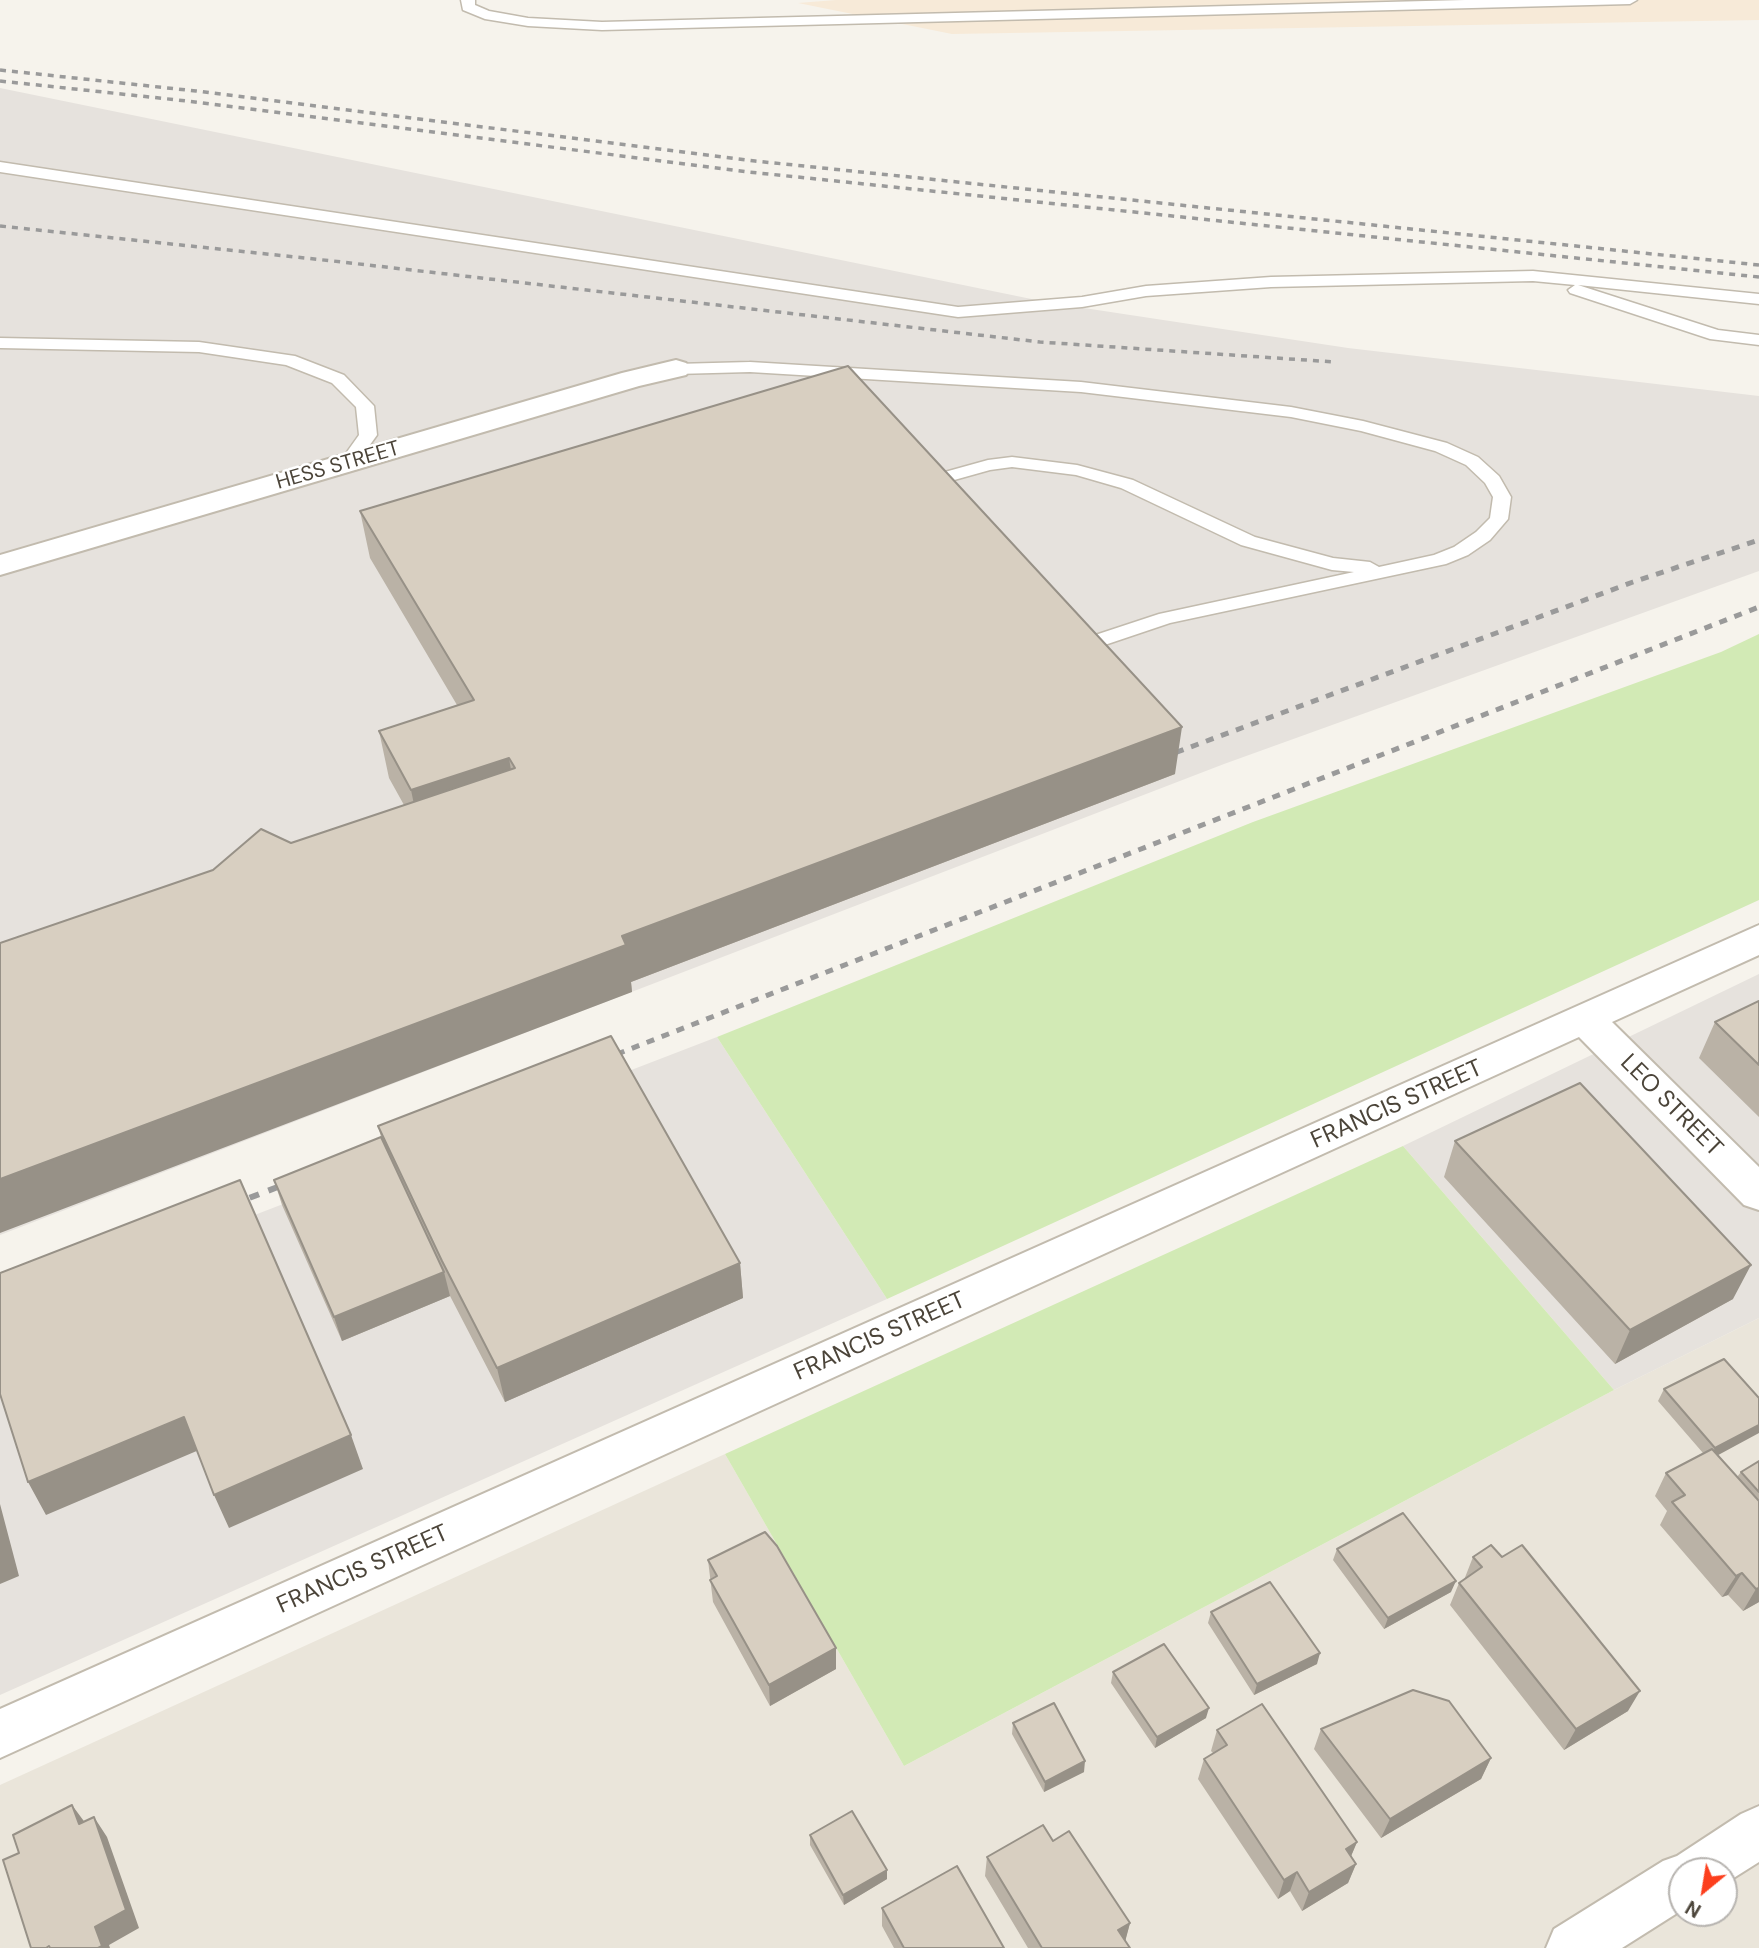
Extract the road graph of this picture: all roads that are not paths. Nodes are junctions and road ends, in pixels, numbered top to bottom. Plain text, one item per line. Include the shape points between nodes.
1 (468, 0) edge
2 (1630, 0) edge
3 (0, 167) edge
4 (1533, 276) junction
5 (1759, 299) edge
6 (1759, 340) edge
7 (0, 343) edge
8 (676, 369) joint
9 (348, 463) junction
10 (916, 486) edge
11 (0, 565) edge
12 (1391, 570) junction
13 (1064, 653) edge
14 (1759, 939) edge
15 (1585, 1018) junction
16 (1759, 1193) edge
17 (0, 1734) edge
18 (1759, 1832) edge
19 (1719, 1857) edge
20 (1668, 1889) edge
21 (1573, 1948) edge

1 - 2 lane via 468,7 485,15 602,26
3 - 4 lane via 958,312 1271,282
4 - 5 lane
4 - 6 lane via 1716,335
7 - 9 lane via 199,347 289,360 338,379 365,406 368,435
8 - 9 street, HESS STREET
8 - 12 lane via 750,367 1082,387 1291,412 1441,447 1472,461 1493,480 1502,497 1499,519 1483,536 1439,560
9 - 11 street, HESS STREET
10 - 12 lane via 988,465 1045,464 1127,484 1248,541 1289,554
12 - 13 lane via 1166,618
14 - 15 street, FRANCIS STREET
15 - 16 street, LEO STREET
15 - 17 street, FRANCIS STREET
18 - 19 street
20 - 21 street

